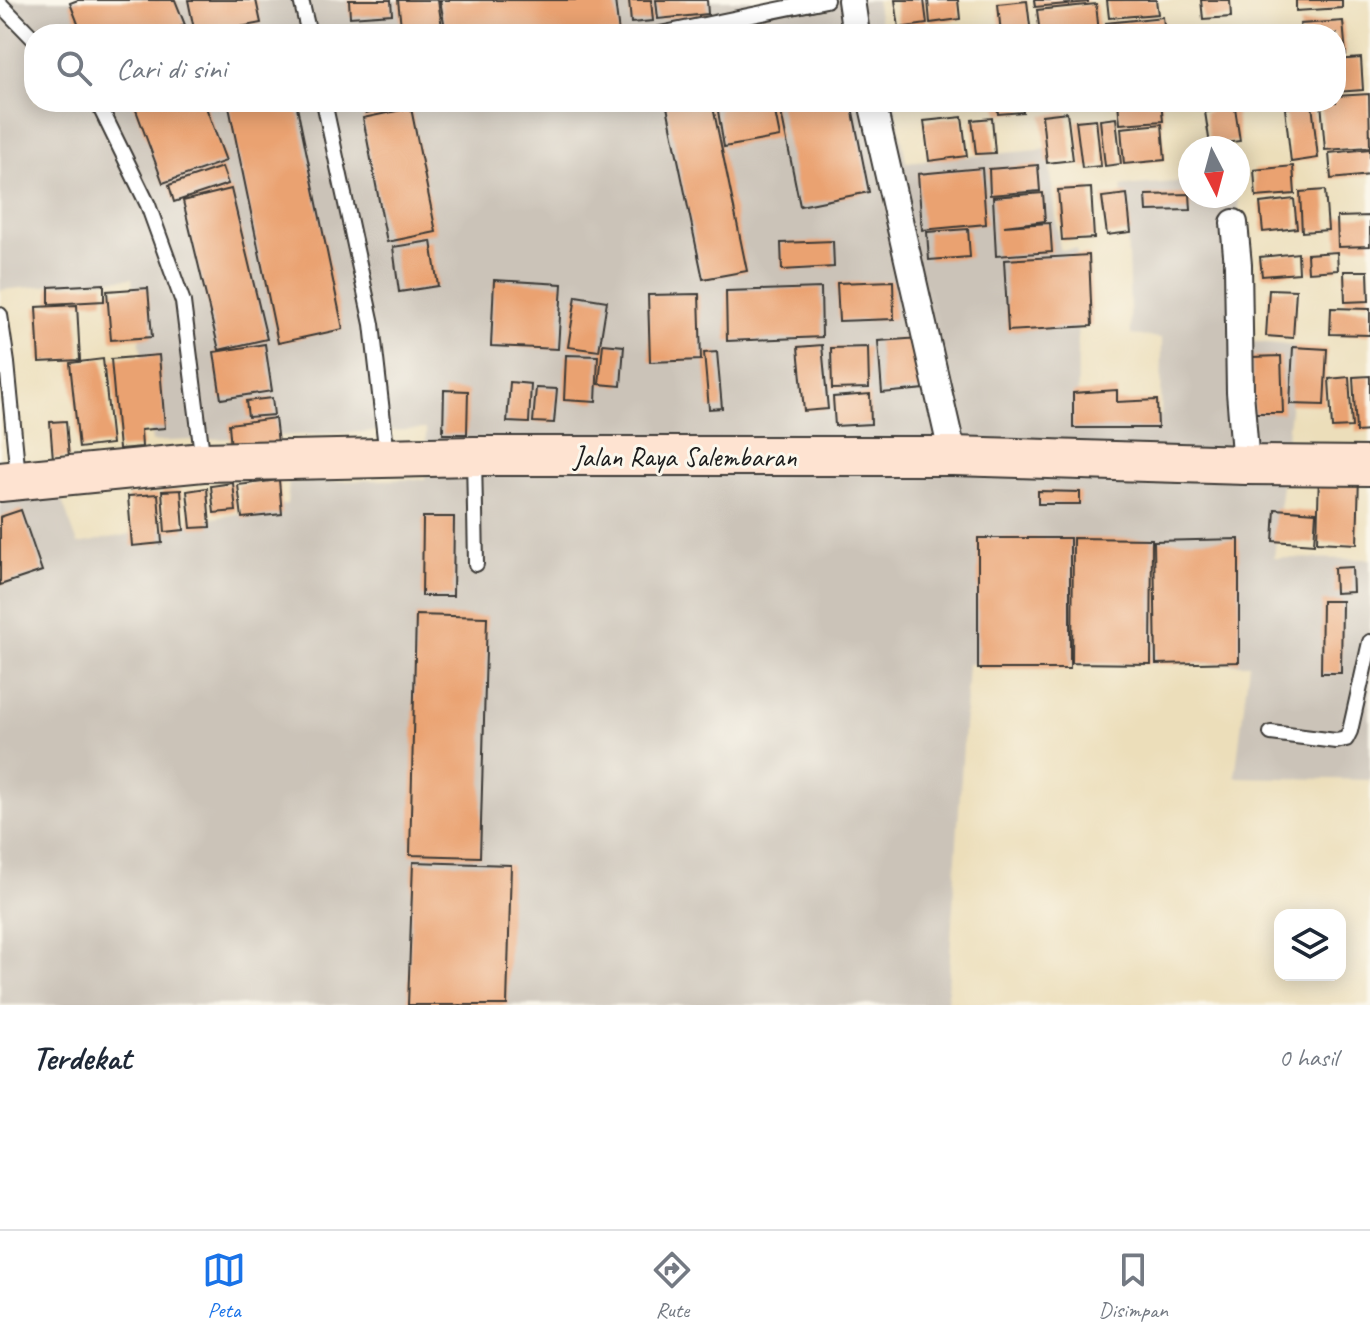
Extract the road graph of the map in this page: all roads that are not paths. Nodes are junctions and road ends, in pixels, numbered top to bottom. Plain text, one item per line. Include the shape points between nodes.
1 (301, 0) edge
2 (826, 0) edge
3 (851, 0) edge
4 (0, 4) edge
5 (307, 24) edge
6 (709, 24) edge
7 (855, 24) edge
8 (24, 29) edge
9 (101, 112) edge
10 (326, 112) edge
11 (874, 112) edge
12 (1234, 223) dead end
13 (0, 315) edge
14 (474, 456) junction
15 (953, 456) junction
16 (387, 458) junction
17 (203, 462) junction
18 (1246, 465) junction
19 (1370, 466) edge
20 (9, 481) edge
21 (476, 564) dead end
22 (1370, 642) edge
23 (1271, 733) dead end

1 - 5 lane
2 - 6 lane
3 - 7 street
4 - 8 lane
9 - 17 lane via 148,205 183,302
10 - 16 lane via 372,324
11 - 15 street
12 - 18 street
13 - 20 lane via 7,363
14 - 15 main road, Jalan Raya Salembaran
14 - 16 main road, Jalan Raya Salembaran
14 - 21 lane
15 - 18 main road, Jalan Raya Salembaran
16 - 17 main road, Jalan Raya Salembaran
17 - 20 main road, Jalan Raya Salembaran
18 - 19 main road, Jalan Raya Salembaran
22 - 23 lane via 1346,739

